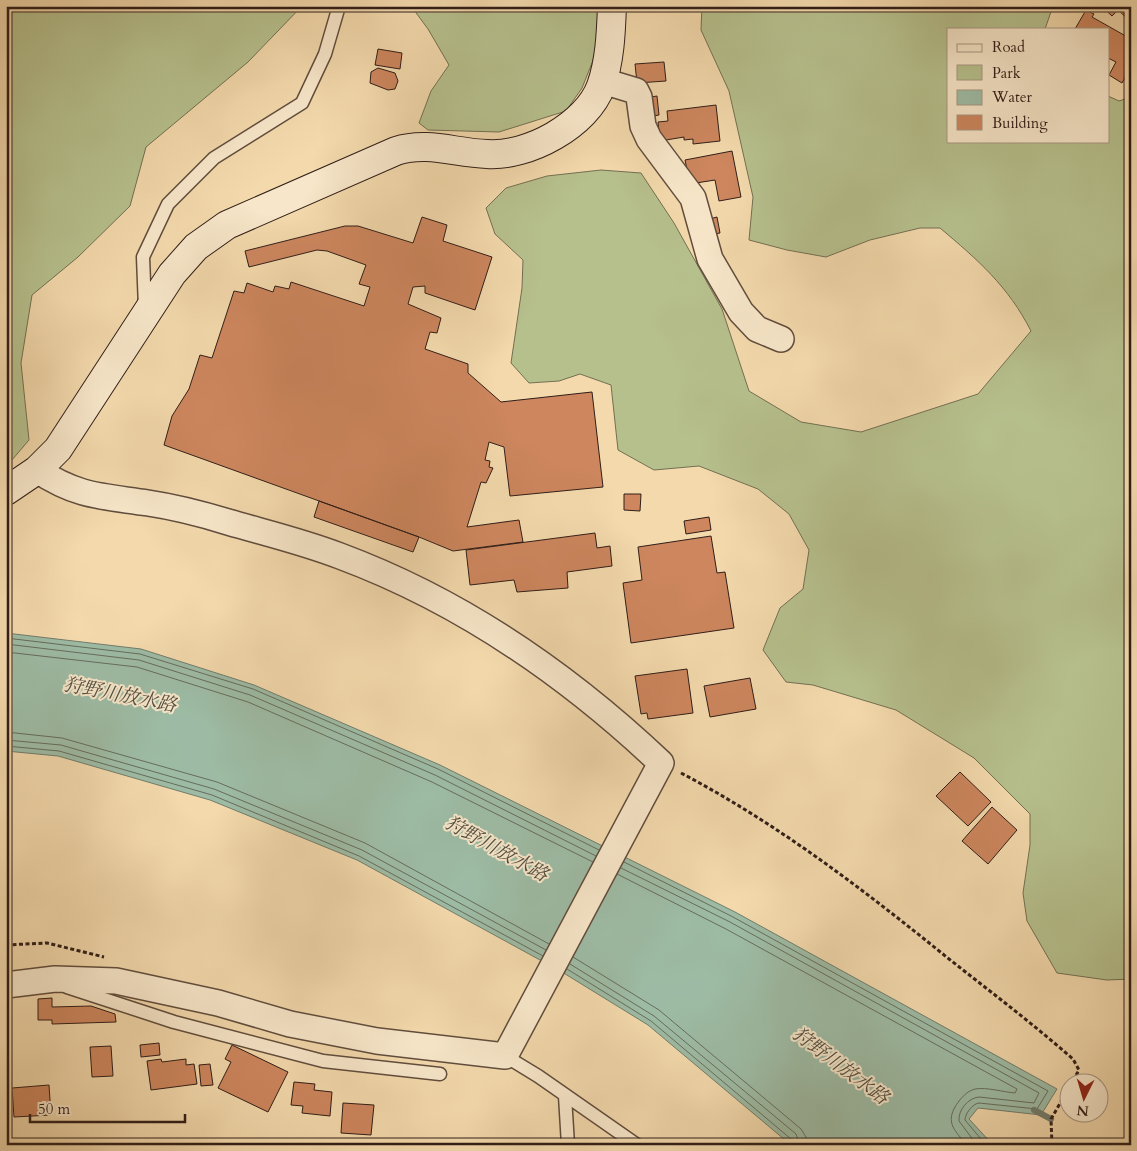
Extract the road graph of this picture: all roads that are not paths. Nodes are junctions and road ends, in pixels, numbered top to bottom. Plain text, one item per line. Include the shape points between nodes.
1 (340, 6) edge
2 (612, 6) edge
3 (602, 81) junction
4 (146, 313) junction
5 (781, 339) dead end
6 (37, 470) junction
7 (6, 490) edge
8 (51, 980) junction
9 (6, 985) edge
10 (505, 1056) junction
11 (440, 1074) dead end
12 (565, 1096) junction
13 (568, 1145) edge
14 (636, 1145) edge

1 - 4 lane via 325,54 302,103 214,158 168,204 143,257
2 - 3 street via 610,44
3 - 4 street via 594,102 584,114 552,137 534,145 514,152 488,154 413,146 227,225 190,254
3 - 5 street via 636,91 649,139 693,198 710,259 741,312 757,329
4 - 6 street via 58,448
6 - 7 street
6 - 10 street via 59,484 89,495 217,518 294,541 340,556 430,595 492,630 546,666 625,729 661,763
8 - 9 street
8 - 10 street via 116,981 218,1003 290,1024 377,1041
8 - 11 lane via 174,1022 323,1061
10 - 12 lane
12 - 13 lane
12 - 14 lane

